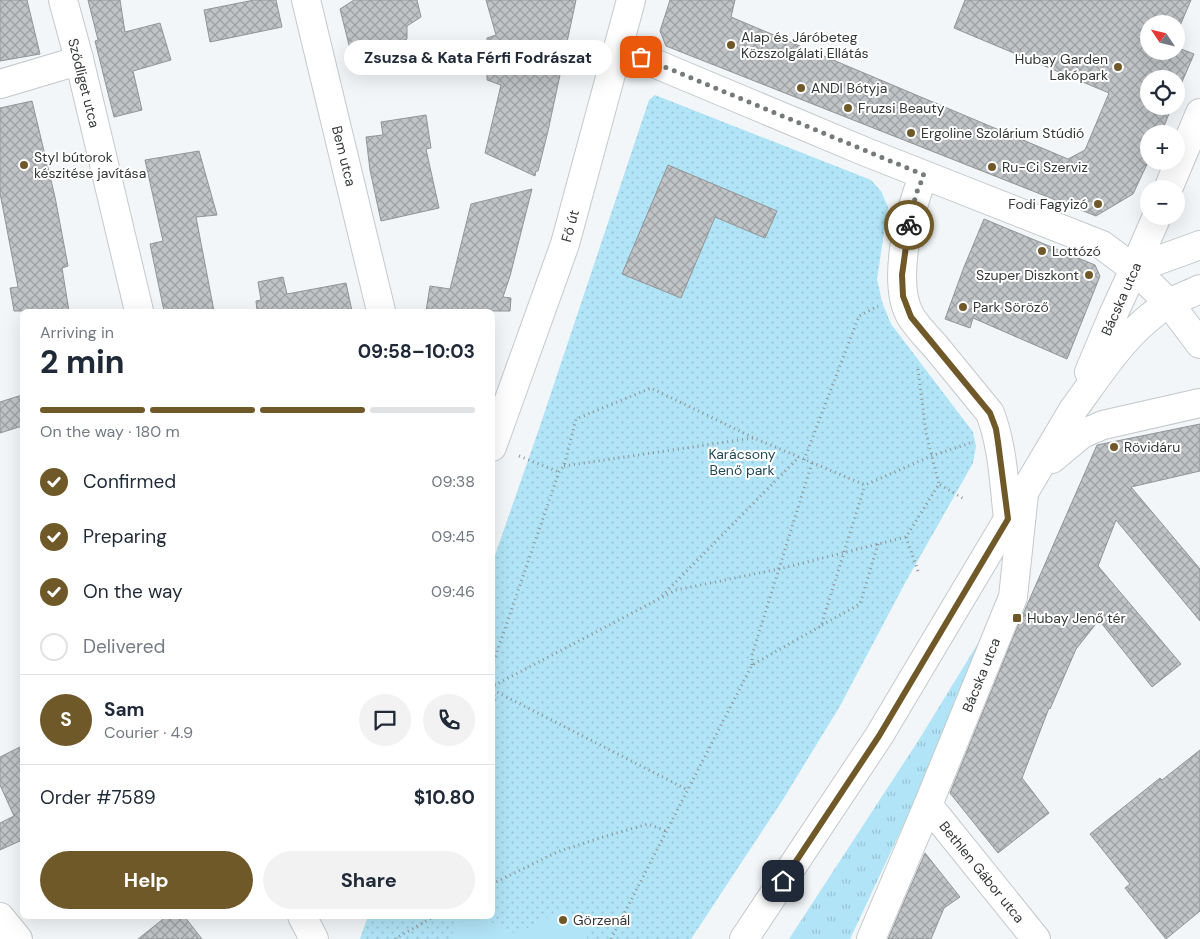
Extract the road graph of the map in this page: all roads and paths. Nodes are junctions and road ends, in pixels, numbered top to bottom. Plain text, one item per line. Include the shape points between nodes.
1 (63, 0) edge
2 (306, 0) edge
3 (631, 0) edge
4 (618, 48) junction
5 (79, 59) junction
6 (0, 84) edge
7 (1200, 113) edge
8 (924, 175) junction
9 (1172, 180) edge
10 (1153, 225) edge
11 (1200, 245) edge
12 (1134, 269) junction
13 (1200, 289) edge
14 (886, 302) dead end
15 (1169, 303) junction
16 (139, 309) edge
17 (381, 309) edge
18 (1200, 344) edge
19 (917, 360) dead end
20 (1200, 403) edge
21 (1073, 410) junction
22 (996, 429) junction
23 (754, 438) junction
24 (504, 451) edge
25 (931, 456) junction
26 (799, 458) junction
27 (804, 460) junction
28 (812, 463) junction
29 (564, 466) junction
30 (559, 472) junction
31 (1030, 483) junction
32 (939, 484) junction
33 (865, 485) junction
34 (964, 499) dead end
35 (1008, 519) junction
36 (906, 537) junction
37 (878, 544) junction
38 (845, 551) junction
39 (780, 569) junction
40 (919, 574) dead end
41 (660, 597) junction
42 (821, 626) junction
43 (495, 657) edge
44 (752, 665) junction
45 (495, 685) edge
46 (495, 691) edge
47 (688, 790) junction
48 (928, 805) junction
49 (666, 831) junction
50 (495, 883) edge
51 (0, 917) edge
52 (304, 919) edge
53 (323, 919) edge
54 (430, 919) edge
55 (18, 939) edge
56 (314, 939) edge
57 (395, 939) edge
58 (611, 939) edge
59 (744, 939) edge
60 (871, 939) edge
61 (1036, 939) edge

1 - 5 street, Sződliget utca
2 - 17 street, Bem utca
3 - 4 street, Fő út
4 - 8 street
4 - 24 street, Fő út via 566,244
5 - 6 street
5 - 16 street, Sződliget utca
7 - 9 street
8 - 12 street via 1102,245
8 - 22 street via 911,213 902,275 903,296 911,317 990,413
10 - 12 street, Bácska utca
11 - 12 street
12 - 15 street
12 - 21 street, Bácska utca
13 - 15 street, Bácska utca
14 - 27 path via 859,316
15 - 18 street
15 - 21 street, Bácska utca via 1135,330
19 - 25 path
20 - 31 street via 1082,434
21 - 31 street, Bácska utca
22 - 25 path via 984,439
22 - 35 street
23 - 26 path
23 - 29 path
23 - 29 path via 651,388 576,420
24 - 30 path
25 - 32 path
25 - 33 path
26 - 27 path
26 - 41 path
27 - 28 path
28 - 33 path
28 - 39 path
29 - 30 path
30 - 43 path
31 - 35 street
31 - 48 street, Bácska utca via 1013,597
32 - 34 path
32 - 36 path
33 - 38 path
35 - 59 street via 879,736
36 - 37 path
36 - 40 path
37 - 38 path
37 - 42 path via 860,604
38 - 39 path
38 - 42 path
39 - 41 path via 676,590
39 - 44 path via 752,654
41 - 45 path
42 - 44 path
44 - 47 path
46 - 47 path
47 - 49 path
48 - 60 street, Bácska utca
48 - 61 street, Bethlen Gábor utca
49 - 50 path via 648,824 603,837 557,852
49 - 58 path
51 - 55 street
52 - 56 street
53 - 56 street
54 - 57 path

